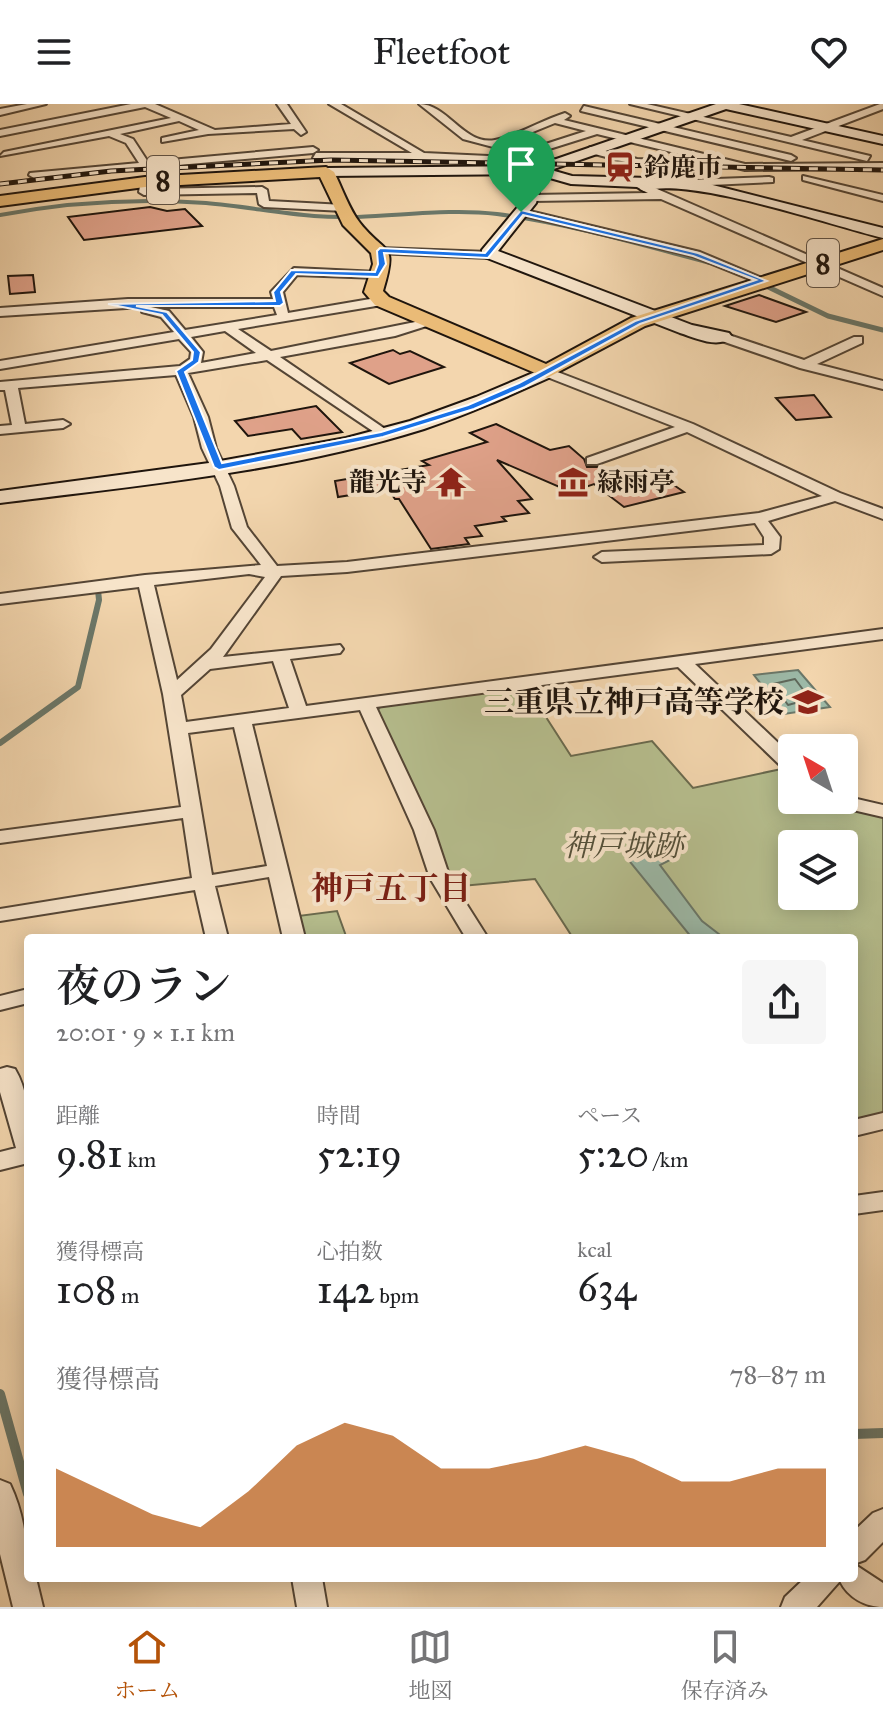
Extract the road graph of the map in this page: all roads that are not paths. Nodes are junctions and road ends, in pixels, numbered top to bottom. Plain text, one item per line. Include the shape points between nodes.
1 (41, 104) edge
2 (146, 104) edge
3 (282, 104) edge
4 (334, 104) edge
5 (424, 104) edge
6 (601, 104) edge
7 (635, 104) edge
8 (725, 104) edge
9 (858, 104) edge
10 (881, 108) edge
11 (584, 109) junction
12 (661, 110) junction
13 (0, 112) edge
14 (690, 117) junction
15 (182, 118) junction
16 (553, 120) junction
17 (630, 120) junction
18 (299, 126) junction
19 (659, 127) junction
20 (827, 127) junction
21 (598, 131) junction
22 (211, 132) junction
23 (0, 133) edge
24 (110, 133) junction
25 (627, 138) junction
26 (165, 140) dead end
27 (791, 140) junction
28 (883, 140) edge
29 (490, 143) junction
30 (590, 150) junction
31 (761, 152) junction
32 (314, 153) junction
33 (527, 153) junction
34 (242, 155) junction
35 (426, 156) junction
36 (474, 158) junction
37 (556, 161) junction
38 (16, 163) edge
39 (883, 164) edge
40 (730, 165) junction
41 (826, 166) junction
42 (143, 167) junction
43 (537, 170) junction
44 (326, 172) junction
45 (883, 175) edge
46 (807, 178) junction
47 (689, 183) junction
48 (644, 185) junction
49 (60, 192) junction
50 (533, 192) junction
51 (662, 196) junction
52 (883, 198) edge
53 (0, 204) edge
54 (347, 214) junction
55 (518, 216) junction
56 (883, 233) edge
57 (883, 244) edge
58 (380, 251) junction
59 (488, 255) junction
60 (818, 264) junction
61 (378, 275) junction
62 (760, 282) junction
63 (883, 292) edge
64 (382, 301) junction
65 (280, 303) junction
66 (112, 304) junction
67 (0, 312) edge
68 (283, 317) junction
69 (653, 317) junction
70 (430, 323) junction
71 (226, 326) junction
72 (182, 333) junction
73 (723, 337) joint
74 (858, 340) dead end
75 (266, 356) junction
76 (0, 365) edge
77 (805, 365) junction
78 (183, 370) junction
79 (547, 372) junction
80 (6, 386) edge
81 (882, 390) edge
82 (63, 424) dead end
83 (688, 427) junction
84 (19, 428) junction
85 (1, 430) edge
86 (383, 434) junction
87 (592, 461) dead end
88 (219, 467) junction
89 (835, 496) junction
90 (0, 497) edge
91 (883, 514) edge
92 (759, 518) junction
93 (602, 557) dead end
94 (270, 571) junction
95 (145, 580) junction
96 (0, 599) edge
97 (883, 634) edge
98 (334, 649) dead end
99 (280, 656) junction
100 (683, 662) junction
101 (206, 664) junction
102 (172, 694) junction
103 (366, 704) junction
104 (300, 713) junction
105 (242, 721) junction
106 (176, 729) junction
107 (778, 753) edge
108 (858, 805) edge
109 (192, 811) junction
110 (883, 811) edge
111 (0, 837) edge
112 (278, 870) junction
113 (203, 880) junction
114 (0, 915) edge
115 (216, 934) edge
116 (293, 934) edge
117 (475, 934) edge
118 (24, 997) edge
119 (0, 1003) edge
120 (7, 1075) dead end
121 (883, 1121) edge
122 (858, 1127) edge
123 (24, 1137) edge
124 (24, 1153) edge
125 (0, 1161) edge
126 (883, 1201) edge
127 (858, 1204) edge
128 (0, 1493) edge
129 (883, 1522) edge
130 (858, 1547) edge
131 (858, 1581) edge
132 (308, 1582) edge
133 (822, 1582) edge
134 (883, 1601) edge
135 (28, 1607) edge
136 (312, 1607) edge
137 (796, 1607) edge

1 - 13 street
2 - 15 street
2 - 23 street
3 - 18 street
4 - 35 street
5 - 29 street via 466,137
6 - 11 street
7 - 12 street
8 - 14 street
8 - 20 street
9 - 10 street
10 - 20 street
11 - 16 street
11 - 17 street
12 - 14 street
12 - 17 street
14 - 19 street
14 - 27 street
15 - 22 street
15 - 24 street
16 - 21 street
16 - 29 street
17 - 19 street
17 - 21 street
18 - 22 street
18 - 32 street
19 - 25 street
19 - 31 street
20 - 27 street
20 - 28 street
21 - 25 street
21 - 33 street
22 - 26 street
22 - 34 street via 231,141
24 - 38 street
24 - 42 street via 130,141
25 - 30 street
25 - 40 street
27 - 31 street
27 - 39 street
29 - 33 street
29 - 36 street
30 - 37 street
30 - 40 street via 637,162
31 - 40 street
31 - 41 street
32 - 34 street
32 - 35 street
32 - 44 street
33 - 37 street
34 - 42 street
35 - 36 street
36 - 37 street
37 - 43 street
38 - 42 street
38 - 49 street
39 - 41 street
40 - 41 street
42 - 44 main road, 8
42 - 49 main road, 8
42 - 54 street via 144,192 262,190 264,204
43 - 44 street
43 - 48 street via 571,180
43 - 50 street
44 - 54 main road
45 - 46 street
46 - 47 street
46 - 52 street
47 - 48 street
47 - 56 street
48 - 50 street
48 - 51 street
49 - 53 main road, 8
50 - 51 street
50 - 55 street
51 - 60 street
54 - 58 main road
55 - 59 street
55 - 62 street via 696,254
57 - 60 main road, 8
58 - 59 street
58 - 61 main road
59 - 69 street
60 - 62 main road, 8
60 - 63 street
61 - 64 main road via 373,292
61 - 65 street via 294,271 277,292
62 - 69 main road, 8
64 - 68 street
64 - 70 main road
65 - 66 street
65 - 68 street
66 - 67 street
66 - 72 street via 165,314
68 - 71 street
69 - 73 street
69 - 79 main road, 8
70 - 75 street
70 - 79 main road
71 - 72 street
71 - 75 street
72 - 76 street
72 - 78 street via 199,356
73 - 77 street
74 - 77 street
75 - 78 street
75 - 86 street
77 - 81 street
78 - 80 street
78 - 88 street
79 - 83 street
79 - 86 street via 471,407
80 - 84 street
82 - 84 street
83 - 87 street
83 - 89 street
84 - 85 street
86 - 88 street
88 - 90 street
88 - 94 street via 240,528
89 - 91 street
89 - 92 street
92 - 93 street via 772,537 771,549
92 - 94 street via 347,567
94 - 95 street
94 - 101 street via 273,577
95 - 96 street
95 - 102 street
97 - 100 street
98 - 99 street
99 - 101 street
99 - 104 street
100 - 103 street
100 - 107 street
101 - 102 street
102 - 106 street
103 - 104 street
103 - 117 street via 424,830 440,878
104 - 105 street
105 - 106 street
105 - 112 street
106 - 109 street
108 - 110 street
109 - 111 street
109 - 113 street
112 - 113 street
112 - 116 street
113 - 114 street
113 - 115 street
118 - 119 street
120 - 123 street
121 - 122 street
124 - 125 street
126 - 127 street
128 - 135 street
129 - 130 street
131 - 134 street
132 - 136 street
133 - 137 street

